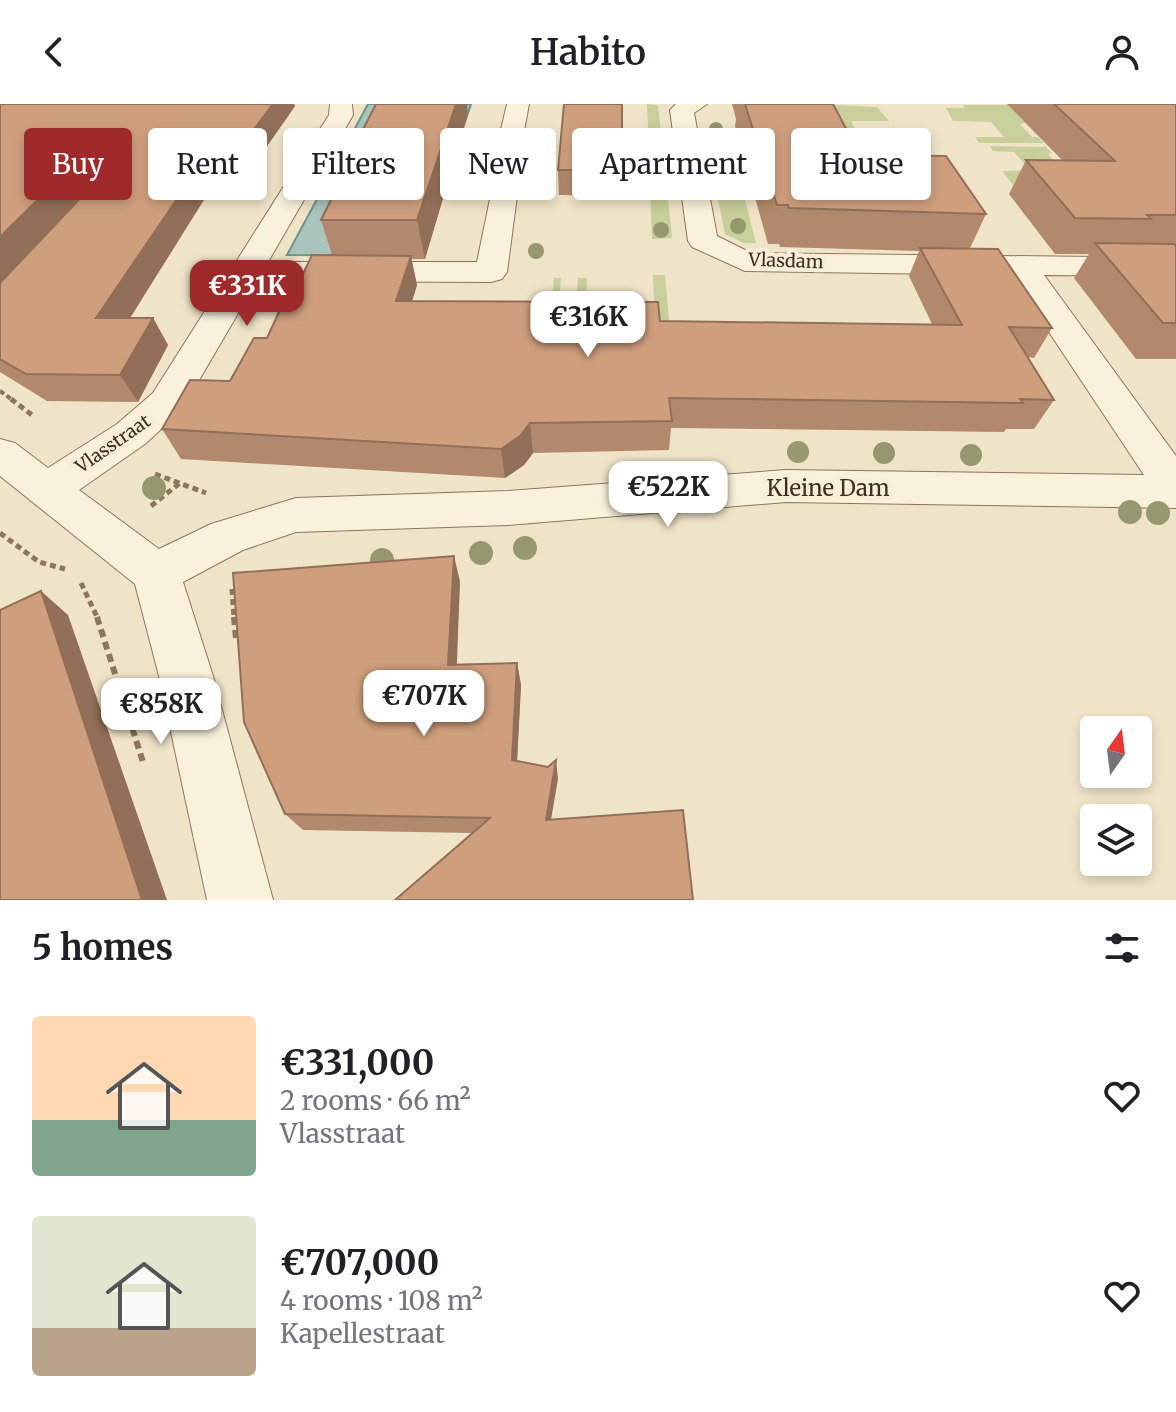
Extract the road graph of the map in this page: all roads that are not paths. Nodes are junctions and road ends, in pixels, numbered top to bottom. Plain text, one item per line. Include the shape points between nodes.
1 (341, 104) edge
2 (518, 104) edge
3 (696, 104) edge
4 (1021, 266) junction
5 (1176, 267) edge
6 (246, 271) junction
7 (0, 454) edge
8 (47, 490) junction
9 (1176, 490) edge
10 (156, 573) junction
11 (240, 900) edge

1 - 6 street, Vlasstraat via 341,115
2 - 6 street via 491,272
3 - 4 street, Vlasdam via 682,110 703,241 745,262
4 - 5 street, Vlasdam
4 - 9 street
6 - 8 street, Vlasstraat via 167,402 131,434
7 - 8 street
8 - 10 street
9 - 10 street, Kleine Dam via 786,486 508,508 296,515 227,537
10 - 11 street

